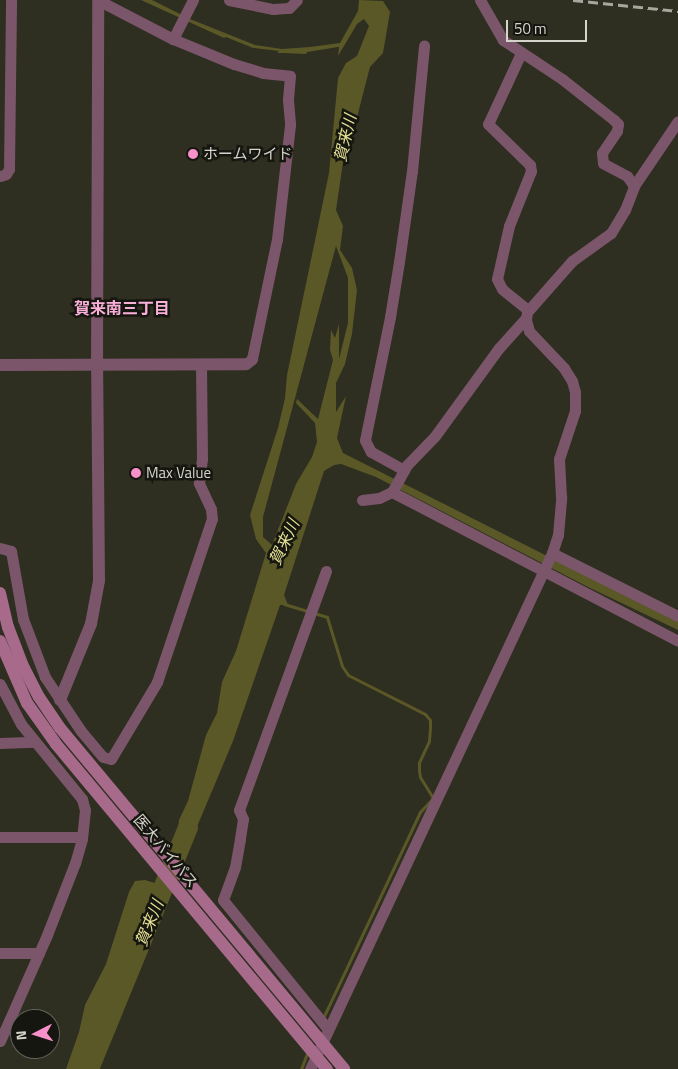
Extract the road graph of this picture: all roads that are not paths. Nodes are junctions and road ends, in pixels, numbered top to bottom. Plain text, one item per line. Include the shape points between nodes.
1 (11, 0) edge
2 (98, 0) edge
3 (193, 0) edge
4 (229, 0) edge
5 (297, 0) edge
6 (480, 0) edge
7 (173, 39) junction
8 (424, 46) dead end
9 (521, 54) junction
10 (678, 121) edge
11 (0, 176) edge
12 (634, 186) junction
13 (527, 314) junction
14 (246, 364) joint
15 (0, 365) edge
16 (97, 365) junction
17 (201, 365) junction
18 (404, 470) junction
19 (392, 492) junction
20 (362, 500) dead end
21 (0, 548) edge
22 (552, 553) junction
23 (326, 571) dead end
24 (543, 572) junction
25 (0, 593) edge
26 (678, 616) edge
27 (0, 641) edge
28 (678, 641) edge
29 (0, 684) edge
30 (60, 700) junction
31 (34, 742) junction
32 (0, 743) edge
33 (0, 837) edge
34 (82, 837) junction
35 (0, 953) edge
36 (39, 953) junction
37 (14, 1009) edge
38 (10, 1019) edge
39 (328, 1028) junction
40 (318, 1038) junction
41 (0, 1041) edge
42 (315, 1055) junction
43 (310, 1069) edge
44 (327, 1069) edge
45 (344, 1069) edge

1 - 11 street via 9,169
2 - 7 street
2 - 16 street
3 - 7 street
4 - 5 street via 284,8
6 - 9 street via 496,32
7 - 14 street via 234,64 263,73 290,76 290,125 280,220 262,317 252,359
8 - 18 street via 399,262 365,440 371,452
9 - 12 street via 562,79 618,124 617,131 602,153 603,163 627,176
9 - 13 street via 488,124 530,165 531,172 509,226 498,279 502,289
10 - 12 street
12 - 13 street via 622,218 611,233 572,261
13 - 18 street via 435,436
13 - 22 street via 529,331 564,368 575,392 575,411 560,451 560,526
14 - 17 street
15 - 16 street
16 - 17 street
16 - 30 street via 99,581 91,624
17 - 30 street via 202,459 199,482 212,519 157,682 111,759 98,752
18 - 19 street
19 - 20 street
19 - 24 street
21 - 30 street via 11,551 25,626 45,677
22 - 24 street
22 - 26 street
23 - 39 street via 239,810 243,819 240,839 235,867 223,900
24 - 28 street
24 - 39 street
25 - 40 main road via 22,664 60,728
27 - 42 main road, 医大バイパス via 17,682 39,721
29 - 31 street
31 - 32 street
31 - 34 street via 82,799 85,810
33 - 34 street
34 - 36 street
35 - 36 street
36 - 37 street
38 - 41 street
39 - 40 street
40 - 42 street
40 - 45 main road
42 - 43 street
42 - 44 main road, 医大バイパス

